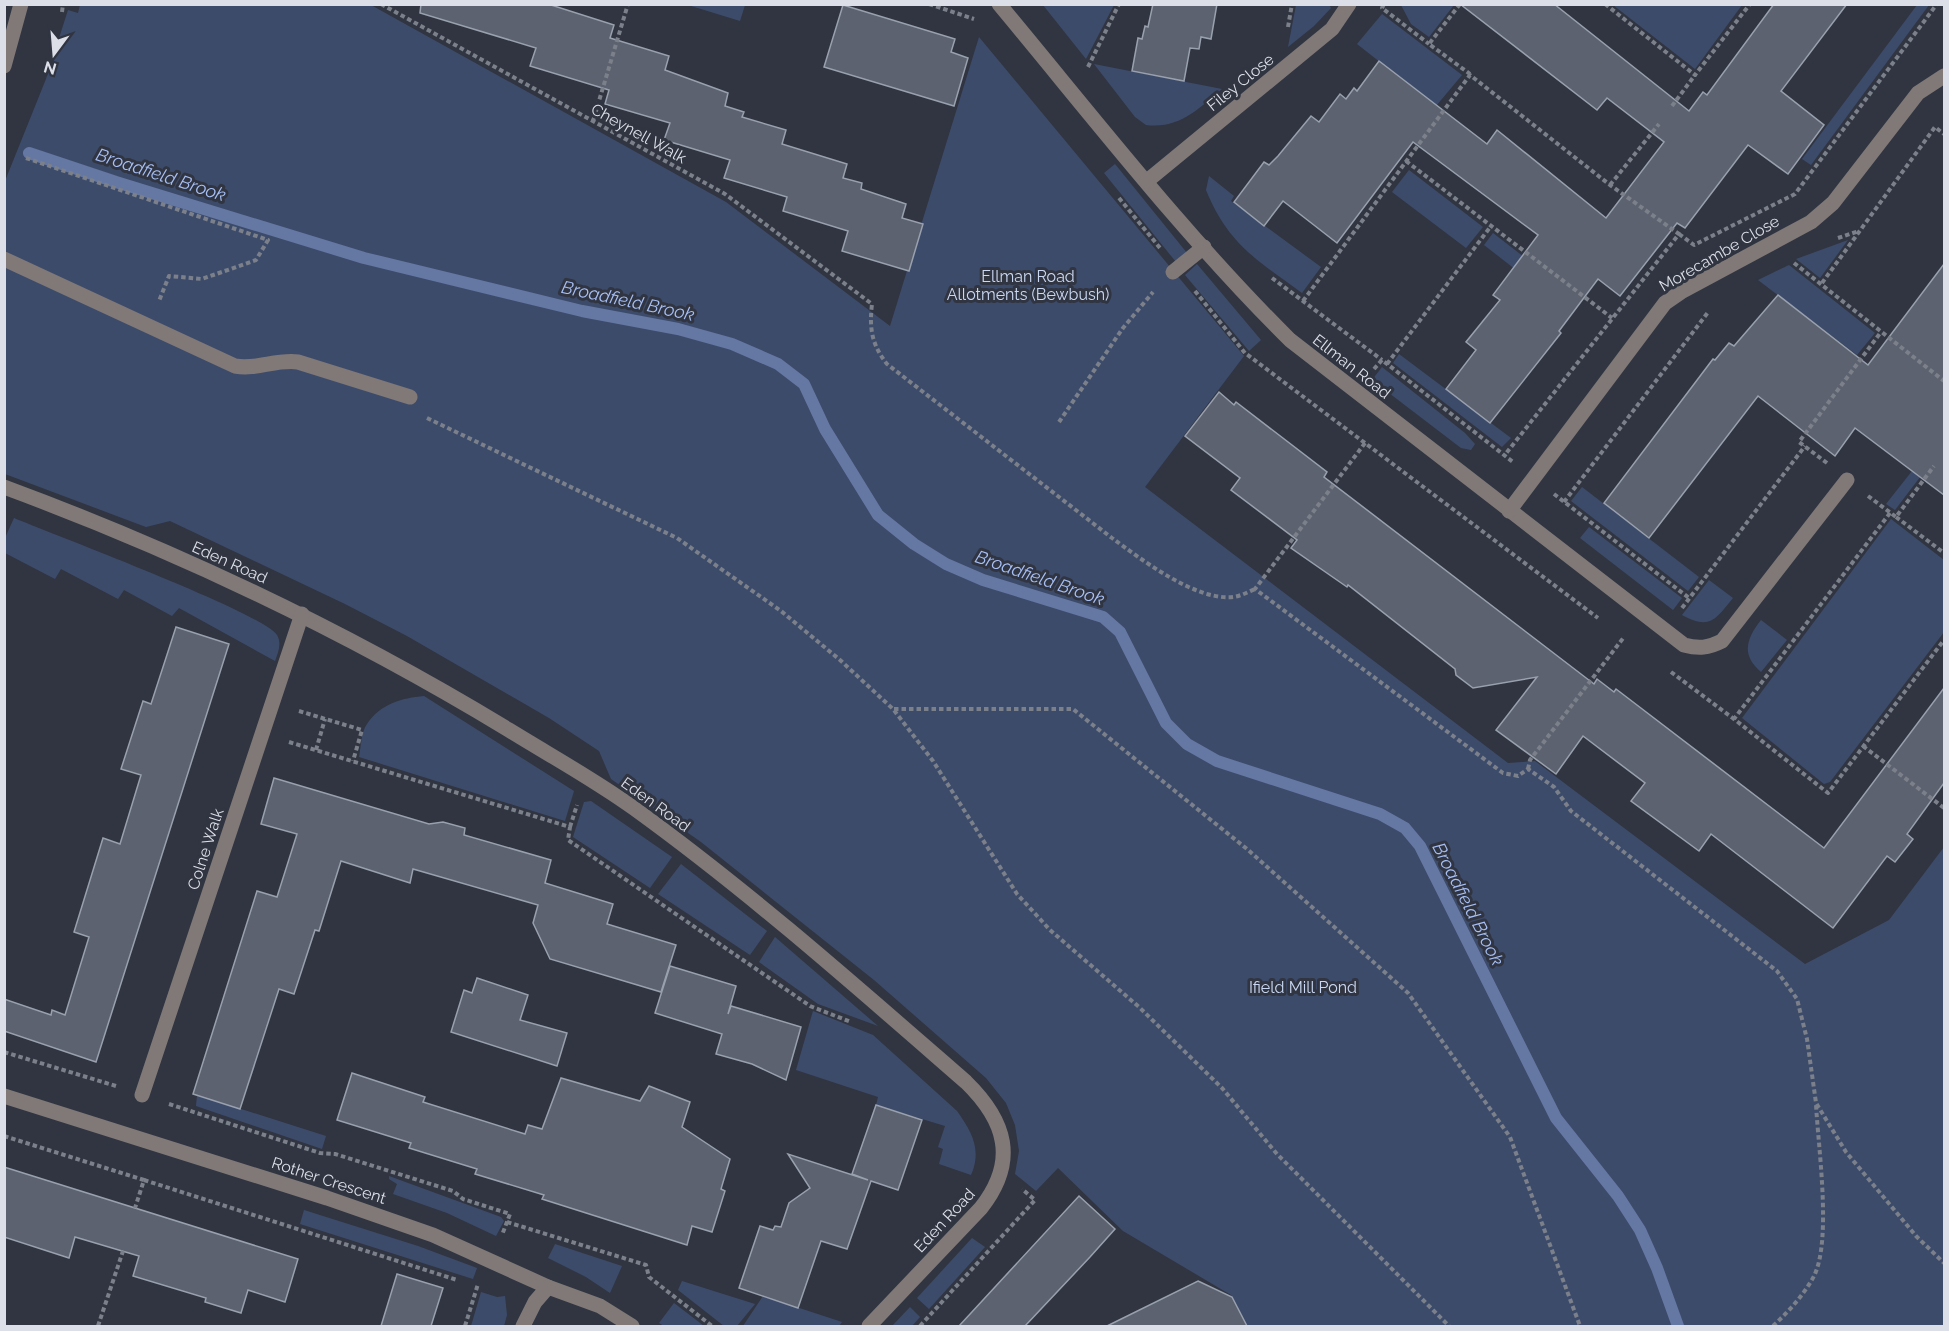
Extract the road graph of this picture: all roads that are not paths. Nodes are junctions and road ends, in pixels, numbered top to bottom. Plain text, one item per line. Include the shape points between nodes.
1 (21, 4) edge
2 (999, 4) edge
3 (1349, 4) edge
4 (4, 66) edge
5 (1944, 76) edge
6 (1147, 181) junction
7 (1204, 247) junction
8 (4, 259) edge
9 (1173, 272) road end
10 (410, 397) road end
11 (1847, 480) road end
12 (4, 487) edge
13 (1509, 511) junction
14 (302, 614) junction
15 (142, 1095) dead end
16 (4, 1096) edge
17 (548, 1287) junction
18 (523, 1326) edge
19 (632, 1326) edge
20 (869, 1326) edge

1 - 4 street
2 - 6 street, Ellman Road
3 - 6 street, Filey Close via 1323,37
5 - 13 street, Morecambe Close via 1918,93 1833,203 1811,222 1665,303
6 - 7 street, Ellman Road
7 - 9 street
7 - 13 street, Ellman Road via 1290,340
8 - 10 street via 235,366 298,362
11 - 13 street, Ellman Road via 1722,641 1698,649 1684,645
12 - 14 street, Eden Road
14 - 15 street, Colne Walk
14 - 20 street, Eden Road via 429,682 633,807 734,884 877,1004 989,1106 1005,1156 993,1192
16 - 17 street, Rother Crescent via 382,1216
17 - 18 street
17 - 19 street, Rother Crescent via 600,1306

